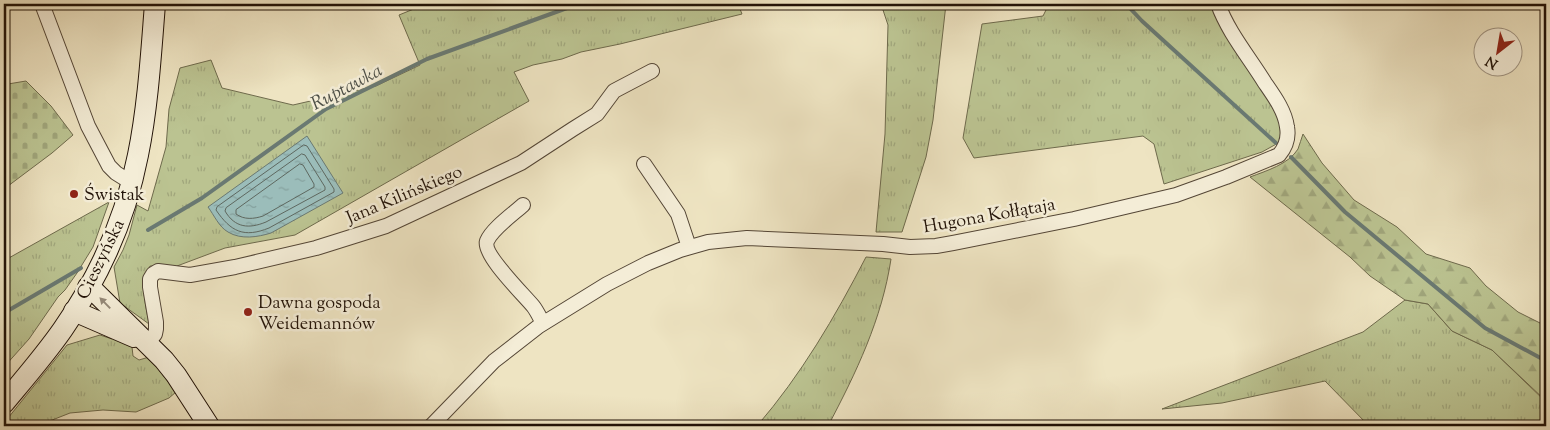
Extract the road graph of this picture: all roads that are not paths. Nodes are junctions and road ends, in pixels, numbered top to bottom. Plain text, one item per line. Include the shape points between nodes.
1 (42, 4) edge
2 (155, 4) edge
3 (1218, 4) edge
4 (652, 71) dead end
5 (644, 164) dead end
6 (132, 183) junction
7 (523, 205) dead end
8 (689, 248) junction
9 (88, 287) junction
10 (74, 311) junction
11 (543, 323) junction
12 (148, 344) junction
13 (4, 403) edge
14 (209, 426) edge
15 (431, 426) edge

1 - 6 street via 88,126 109,166
2 - 6 main road, Cieszyńska via 141,142
3 - 8 street, Hugona Kołłątaja via 1226,23 1283,113 1288,133 1284,149 1278,155 1176,195 954,244 910,247 747,238 708,242
4 - 12 street, Jana Kilińskiego via 614,91 597,114 521,163 386,226 316,248 235,267 190,275 158,271 150,279 156,330
5 - 8 street via 678,214
6 - 9 main road, Cieszyńska via 115,234
7 - 11 street via 499,226 487,241 487,247 491,258 535,308
8 - 11 street, Hugona Kołłątaja via 607,284
9 - 10 main road, Cieszyńska
12 -> 9 main road
10 - 12 main road
10 - 13 main road, Cieszyńska via 47,351
11 - 15 street, Hugona Kołłątaja via 494,361
12 - 14 main road via 176,375

